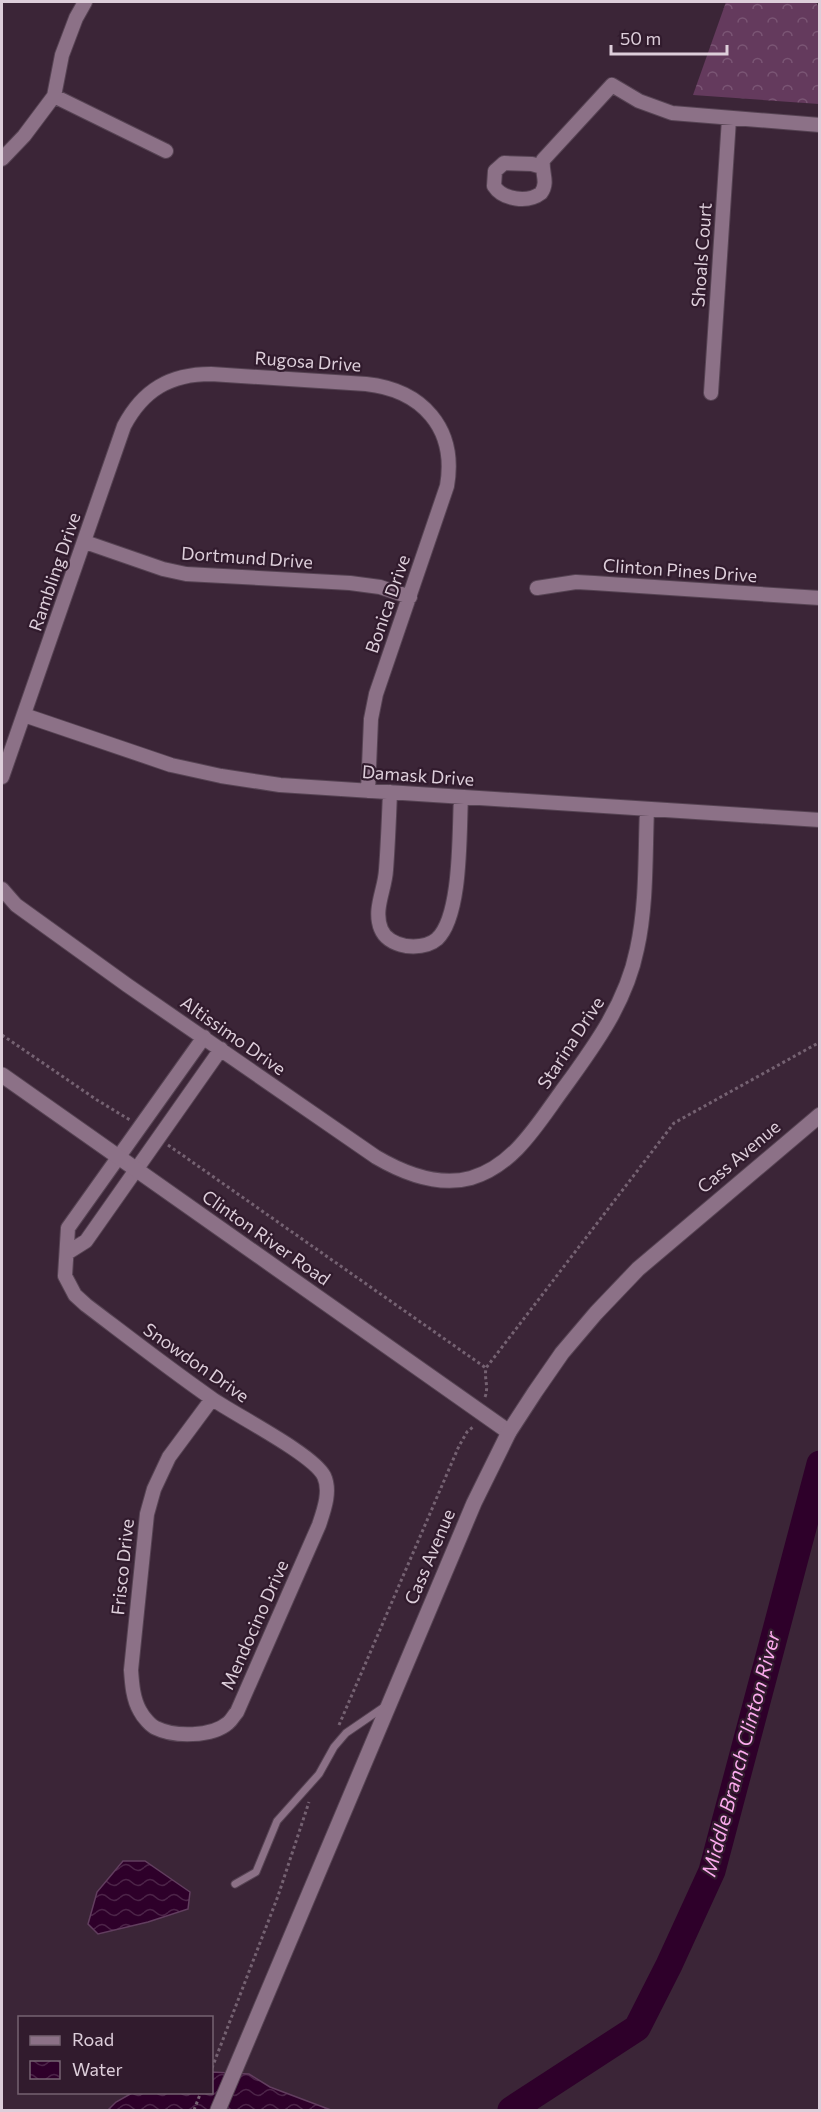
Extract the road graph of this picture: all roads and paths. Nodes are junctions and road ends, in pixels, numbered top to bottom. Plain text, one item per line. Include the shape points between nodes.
1 (85, 2) edge
2 (54, 96) junction
3 (729, 119) junction
4 (819, 125) edge
5 (166, 151) dead end
6 (2, 159) edge
7 (542, 166) dead end
8 (157, 388) joint
9 (711, 393) dead end
10 (442, 431) joint
11 (85, 542) junction
12 (537, 588) dead end
13 (410, 597) junction
14 (819, 598) edge
15 (24, 715) junction
16 (2, 777) edge
17 (368, 791) junction
18 (390, 792) junction
19 (461, 797) junction
20 (647, 809) junction
21 (819, 820) edge
22 (2, 889) edge
23 (2, 1035) edge
24 (204, 1037) junction
25 (819, 1042) edge
26 (221, 1048) junction
27 (2, 1075) edge
28 (819, 1115) edge
29 (140, 1126) junction
30 (158, 1138) junction
31 (119, 1157) junction
32 (136, 1170) junction
33 (460, 1180) joint
34 (67, 1253) junction
35 (486, 1368) junction
36 (488, 1389) dead end
37 (212, 1399) junction
38 (473, 1429) dead end
39 (509, 1432) junction
40 (327, 1488) joint
41 (390, 1703) junction
42 (176, 1733) joint
43 (334, 1747) junction
44 (319, 1774) junction
45 (235, 1884) dead end
46 (213, 2065) edge
47 (200, 2094) edge
48 (194, 2110) edge
49 (218, 2110) edge

1 - 2 street via 62,55
2 - 5 street
2 - 6 street
3 - 4 street
3 - 7 street via 659,109 612,85 543,160
3 - 9 street, Shoals Court
8 - 10 street, Rugosa Drive via 193,374 373,384 414,399
8 - 11 street, Rambling Drive via 141,400 124,426
10 - 13 street, Bonica Drive via 449,455 447,486
11 - 13 street, Dortmund Drive via 186,574 350,583
11 - 15 street, Rambling Drive
12 - 14 street, Clinton Pines Drive via 576,582
13 - 17 street, Bonica Drive via 373,707
15 - 16 street, Rambling Drive
15 - 17 street, Damask Drive via 192,770 280,785
17 - 18 street, Damask Drive
18 - 19 street, Damask Drive
18 - 19 street via 386,873 378,915 385,936 412,946 434,942 450,915 455,895
19 - 20 street, Damask Drive
20 - 21 street, Damask Drive
20 - 33 street, Starina Drive via 638,949 614,1014 521,1145 489,1171
22 - 24 street, Altissimo Drive via 16,905
23 - 29 path
24 - 26 street, Altissimo Drive
24 - 29 street, Snowdon Drive
25 - 35 path via 674,1124
26 - 30 street
26 - 33 street, Altissimo Drive via 388,1164 426,1179
27 - 31 main road, Clinton River Road
28 - 39 main road, Cass Avenue via 638,1269 562,1353
29 - 31 street, Snowdon Drive
30 - 32 street
30 - 35 path
31 - 32 main road, Clinton River Road
31 - 34 street, Snowdon Drive via 68,1228
32 - 34 street via 86,1241
32 - 39 main road, Clinton River Road
34 - 37 street, Snowdon Drive via 65,1276 75,1295
35 - 36 path
37 - 40 street, Snowdon Drive via 306,1458 320,1470
37 - 42 street, Frisco Drive via 169,1457 154,1489 144,1536 131,1670 133,1694 140,1713 155,1728
38 - 43 path via 459,1446 336,1731
39 - 41 main road, Cass Avenue via 474,1503
40 - 42 street, Mendocino Drive via 319,1525 237,1712 228,1724 211,1732
41 - 43 lane via 346,1733
41 - 49 main road, Cass Avenue
43 - 44 lane
44 - 45 lane via 277,1821 256,1872
44 - 46 path via 278,1896
47 - 48 path

